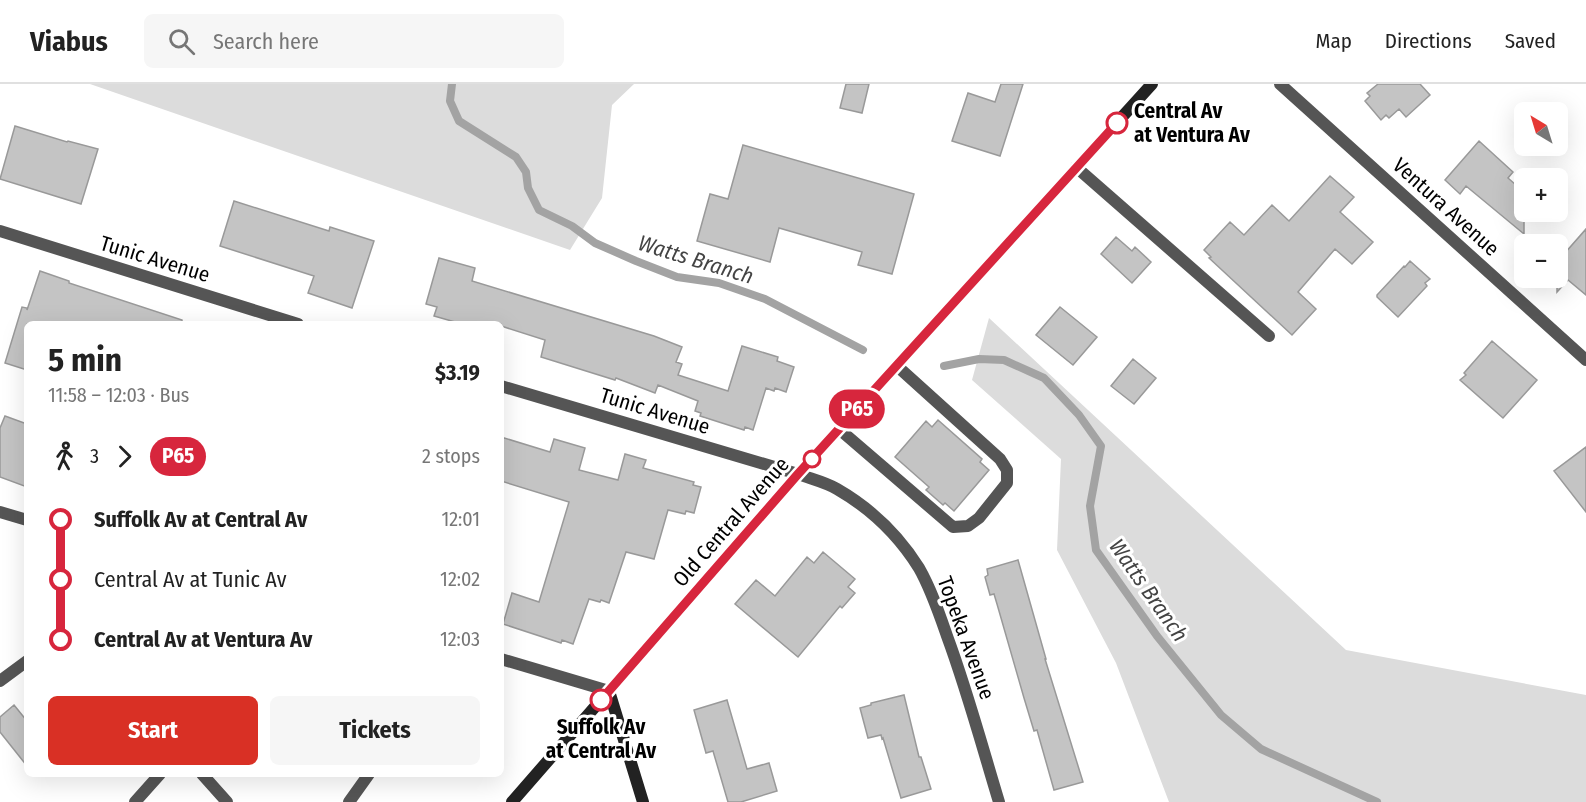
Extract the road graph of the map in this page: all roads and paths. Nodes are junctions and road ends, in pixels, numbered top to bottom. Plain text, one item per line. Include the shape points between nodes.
1 (1152, 84) edge
2 (1280, 84) edge
3 (1076, 167) junction
4 (0, 231) edge
5 (288, 321) edge
6 (1269, 336) dead end
7 (1586, 360) edge
8 (897, 366) junction
9 (504, 387) edge
10 (839, 429) junction
11 (798, 474) junction
12 (0, 512) edge
13 (24, 519) edge
14 (504, 660) edge
15 (24, 663) edge
16 (0, 681) edge
17 (609, 691) junction
18 (157, 777) edge
19 (205, 777) edge
20 (367, 777) edge
21 (135, 802) edge
22 (227, 802) edge
23 (349, 802) edge
24 (512, 802) edge
25 (643, 802) edge
26 (999, 802) edge

1 - 3 main road, Old Central Avenue
2 - 7 street, Ventura Avenue
3 - 6 street
3 - 8 main road, Old Central Avenue
4 - 5 street, Tunic Avenue
8 - 10 main road, Old Central Avenue
8 - 10 street via 1000,459 1007,470 1007,483 979,518 968,526 953,527
9 - 11 street, Tunic Avenue
10 - 11 main road, Old Central Avenue
11 - 17 main road, Old Central Avenue
11 - 26 street, Topeka Avenue via 835,488 864,507 904,546 920,570 961,674
12 - 13 street
14 - 17 street
15 - 16 street
17 - 24 main road, Old Central Avenue
17 - 25 main road
18 - 21 street
19 - 22 street
20 - 23 street

